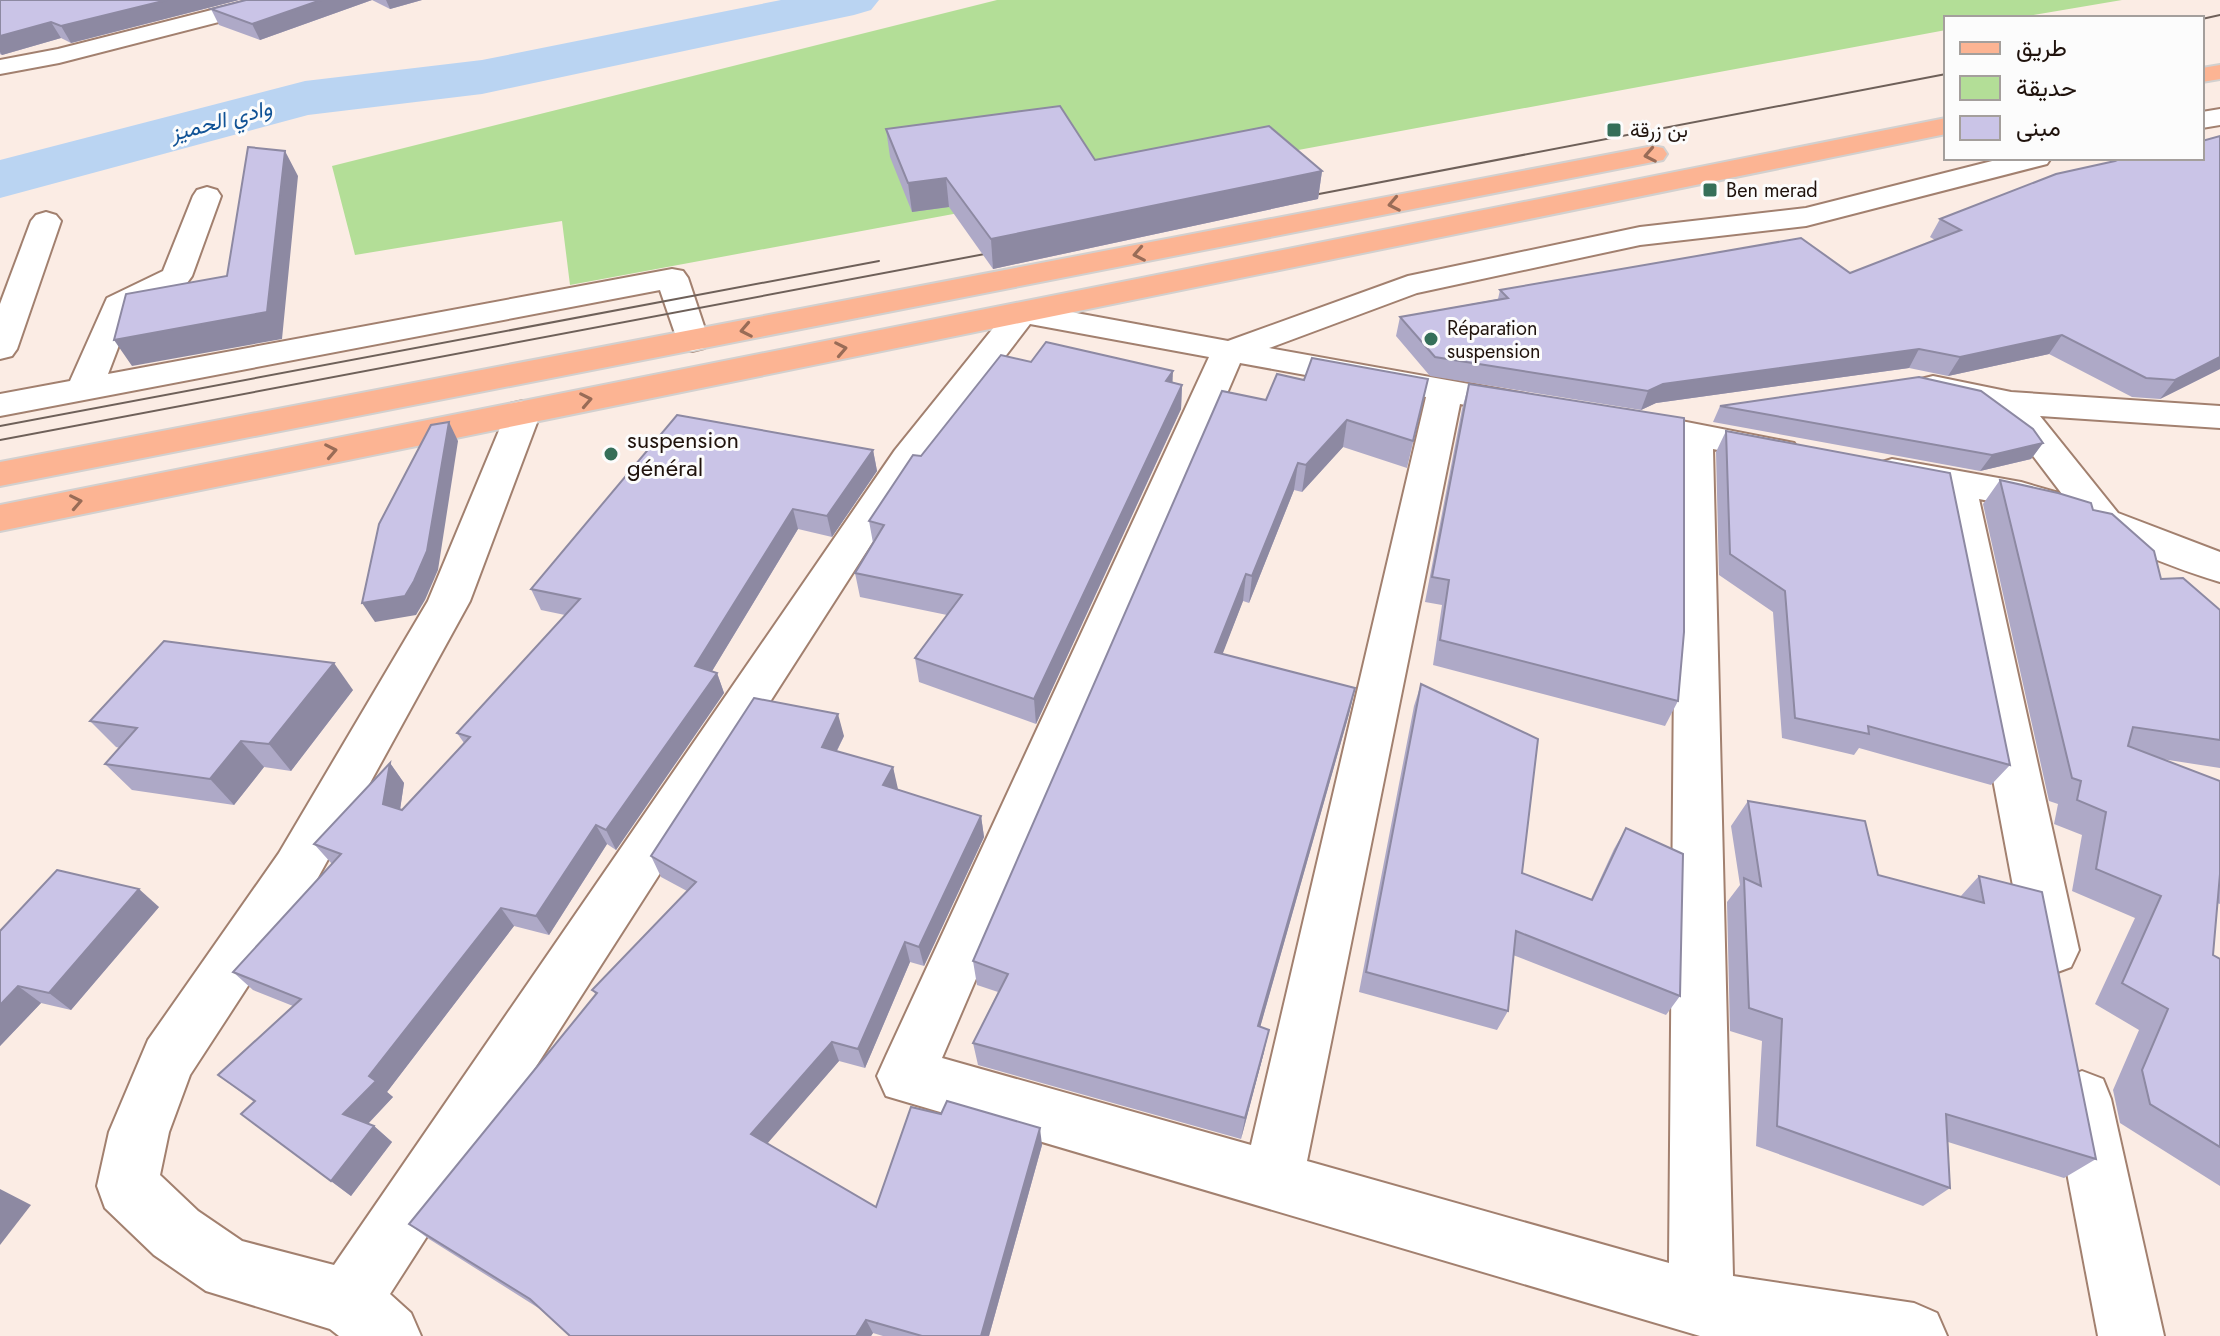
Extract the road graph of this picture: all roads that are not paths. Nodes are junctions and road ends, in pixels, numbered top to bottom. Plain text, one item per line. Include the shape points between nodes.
1 (277, 0) edge
2 (0, 67) edge
3 (1944, 97) edge
4 (1944, 126) edge
5 (1712, 143) dead end
6 (1681, 149) dead end
7 (2029, 160) edge
8 (207, 196) dead end
9 (46, 221) dead end
10 (1022, 313) junction
11 (692, 341) junction
12 (0, 349) edge
13 (1228, 352) junction
14 (1893, 383) edge
15 (84, 390) junction
16 (1445, 393) junction
17 (2011, 403) junction
18 (0, 405) edge
19 (2211, 410) edge
20 (523, 412) junction
21 (1707, 422) junction
22 (1817, 458) edge
23 (1864, 466) edge
24 (0, 474) edge
25 (1956, 482) junction
26 (0, 518) edge
27 (2102, 521) junction
28 (2220, 568) edge
29 (2179, 591) edge
30 (2061, 994) edge
31 (2074, 1057) edge
32 (1273, 1181) junction
33 (348, 1301) junction
34 (1701, 1304) junction
35 (388, 1336) edge
36 (1914, 1336) edge
37 (2131, 1336) edge

1 - 2 street
3 - 5 main road
4 - 10 main road
6 -> 11 main road
7 - 13 street via 1806,217 1640,236 1408,285
8 - 15 street via 176,276 118,305
9 - 12 street
10 - 13 street
20 -> 10 main road
10 - 33 street via 908,458
11 - 15 street via 672,278
11 - 24 main road
13 - 16 street
13 - 32 street via 906,1076
14 - 17 street via 1909,381
15 - 18 street
16 - 21 street via 1596,416
16 - 32 street
17 - 19 street
17 - 27 street
26 -> 20 main road
20 - 33 street via 449,601 297,868 168,1059 139,1132 127,1186 176,1233 228,1269
21 - 22 street
21 - 34 street
23 - 25 street
25 - 27 street via 2021,494
25 - 30 street
27 - 28 street
27 - 29 street
31 - 37 street
32 - 34 street
33 - 35 street
34 - 36 street

